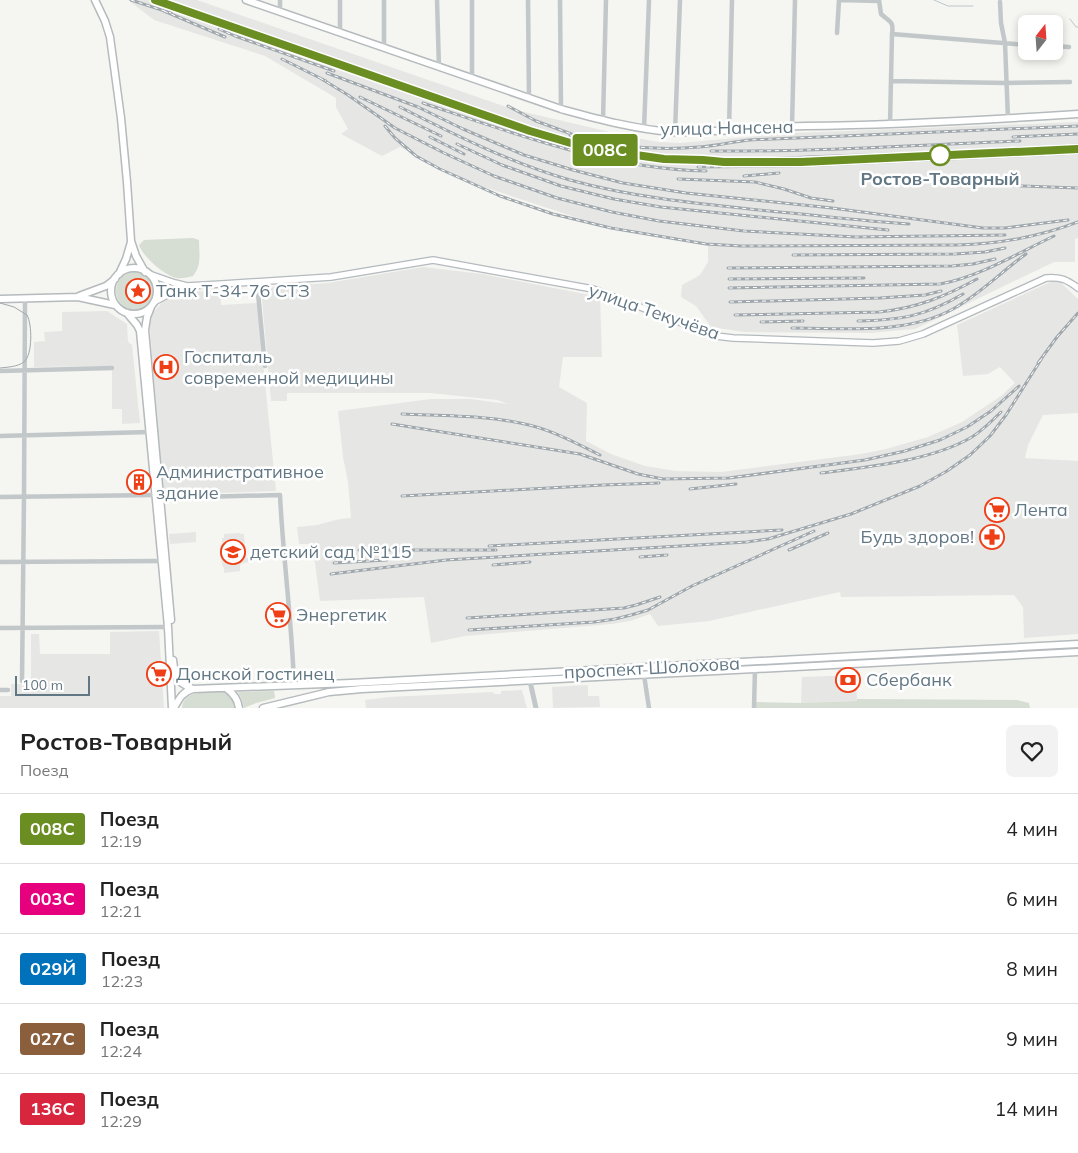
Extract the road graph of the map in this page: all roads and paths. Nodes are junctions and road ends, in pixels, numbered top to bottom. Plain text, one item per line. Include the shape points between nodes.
1 (95, 0) edge
2 (246, 0) edge
3 (280, 0) edge
4 (340, 0) edge
5 (384, 0) edge
6 (437, 0) edge
7 (472, 0) edge
8 (528, 0) edge
9 (560, 0) edge
10 (606, 0) edge
11 (649, 0) edge
12 (680, 0) edge
13 (732, 0) edge
14 (795, 0) edge
15 (839, 0) edge
16 (879, 0) edge
17 (1000, 2) dead end
18 (280, 12) junction
19 (340, 33) junction
20 (838, 34) dead end
21 (892, 34) junction
22 (1004, 43) junction
23 (1018, 44) edge
24 (1063, 47) edge
25 (1070, 47) dead end
26 (384, 48) junction
27 (439, 68) junction
28 (472, 79) junction
29 (891, 81) junction
30 (1070, 82) dead end
31 (1006, 83) junction
32 (529, 99) junction
33 (561, 109) junction
34 (1078, 114) edge
35 (1008, 119) junction
36 (603, 120) junction
37 (890, 125) junction
38 (792, 127) junction
39 (644, 129) junction
40 (729, 131) junction
41 (674, 132) junction
42 (131, 241) junction
43 (147, 273) junction
44 (117, 277) junction
45 (257, 282) junction
46 (187, 286) junction
47 (1078, 288) edge
48 (78, 297) junction
49 (0, 299) edge
50 (25, 299) junction
51 (153, 304) junction
52 (115, 305) junction
53 (127, 313) junction
54 (265, 366) dead end
55 (112, 368) dead end
56 (0, 371) edge
57 (24, 371) junction
58 (149, 432) junction
59 (0, 436) edge
60 (24, 436) junction
61 (24, 496) junction
62 (0, 497) edge
63 (158, 497) junction
64 (161, 561) junction
65 (0, 562) edge
66 (24, 562) junction
67 (0, 628) edge
68 (23, 628) junction
69 (168, 628) junction
70 (1078, 644) edge
71 (1078, 652) edge
72 (755, 669) junction
73 (644, 675) junction
74 (529, 677) junction
75 (22, 681) dead end
76 (294, 685) junction
77 (226, 688) junction
78 (193, 689) junction
79 (0, 690) edge
80 (8, 690) dead end
81 (173, 708) edge
82 (239, 708) edge
83 (263, 708) edge
84 (536, 708) edge
85 (649, 708) edge
86 (754, 708) edge

1 - 42 main road via 110,38 123,136
2 - 18 main road, улица Нансена
3 - 18 street
4 - 19 street
5 - 26 street
6 - 27 street
7 - 28 street
8 - 32 street
9 - 33 street
10 - 36 street
11 - 39 street
12 - 41 street
13 - 40 street
14 - 38 street
15 - 16 street
15 - 20 street
16 - 21 street via 881,14 892,22
17 - 22 street
18 - 19 main road, улица Нансена
19 - 26 main road, улица Нансена
21 - 22 street
21 - 29 street
22 - 23 street
22 - 31 street
24 - 25 street
26 - 27 main road, улица Нансена
27 - 28 main road, улица Нансена
28 - 32 main road, улица Нансена
29 - 31 street
29 - 37 street
30 - 31 street
31 - 35 street
32 - 33 main road, улица Нансена
33 - 36 main road, улица Нансена
34 - 35 main road, улица Нансена
35 - 37 main road, улица Нансена
36 - 39 main road, улица Нансена
37 - 38 main road, улица Нансена
38 - 40 main road, улица Нансена
39 - 41 main road, улица Нансена
40 - 41 main road, улица Нансена
42 - 43 main road
42 - 44 main road
43 - 44 main road via 132,269
43 - 46 main road, улица Текучёва
43 - 51 main road via 157,288
44 - 48 main road via 106,286
44 - 52 main road via 112,293
45 - 46 main road, улица Текучёва
45 - 47 main road, улица Текучёва via 331,277 433,260 593,289 716,336 873,343 899,341 923,334 1046,278 1058,277
45 - 54 street
46 - 51 main road, улица Текучёва
48 - 50 main road
48 - 52 main road
49 - 50 main road
50 - 57 street
51 - 53 main road via 139,314
51 - 63 main road via 145,330
52 - 53 main road
53 - 58 main road via 140,331
55 - 57 street
56 - 57 street
57 - 60 street
58 - 60 street
58 - 63 main road
59 - 60 street
60 - 61 street
61 - 62 street
61 - 63 street
61 - 66 street
63 - 64 main road
63 - 76 street via 280,495
63 - 78 main road via 175,675 181,684
64 - 66 street
64 - 69 main road
65 - 66 street
66 - 68 street
67 - 68 street
68 - 69 street
68 - 75 street
69 - 81 main road
70 - 74 main road, проспект Шолохова
71 - 72 main road, проспект Шолохова
72 - 73 main road, проспект Шолохова
72 - 86 street
73 - 74 main road, проспект Шолохова
73 - 85 street
74 - 76 main road, проспект Шолохова
74 - 83 main road, проспект Шолохова via 350,690
74 - 84 street
76 - 77 main road, проспект Шолохова
77 - 78 main road, проспект Шолохова
77 - 82 main road via 233,693
78 - 81 main road via 182,695
79 - 80 street

